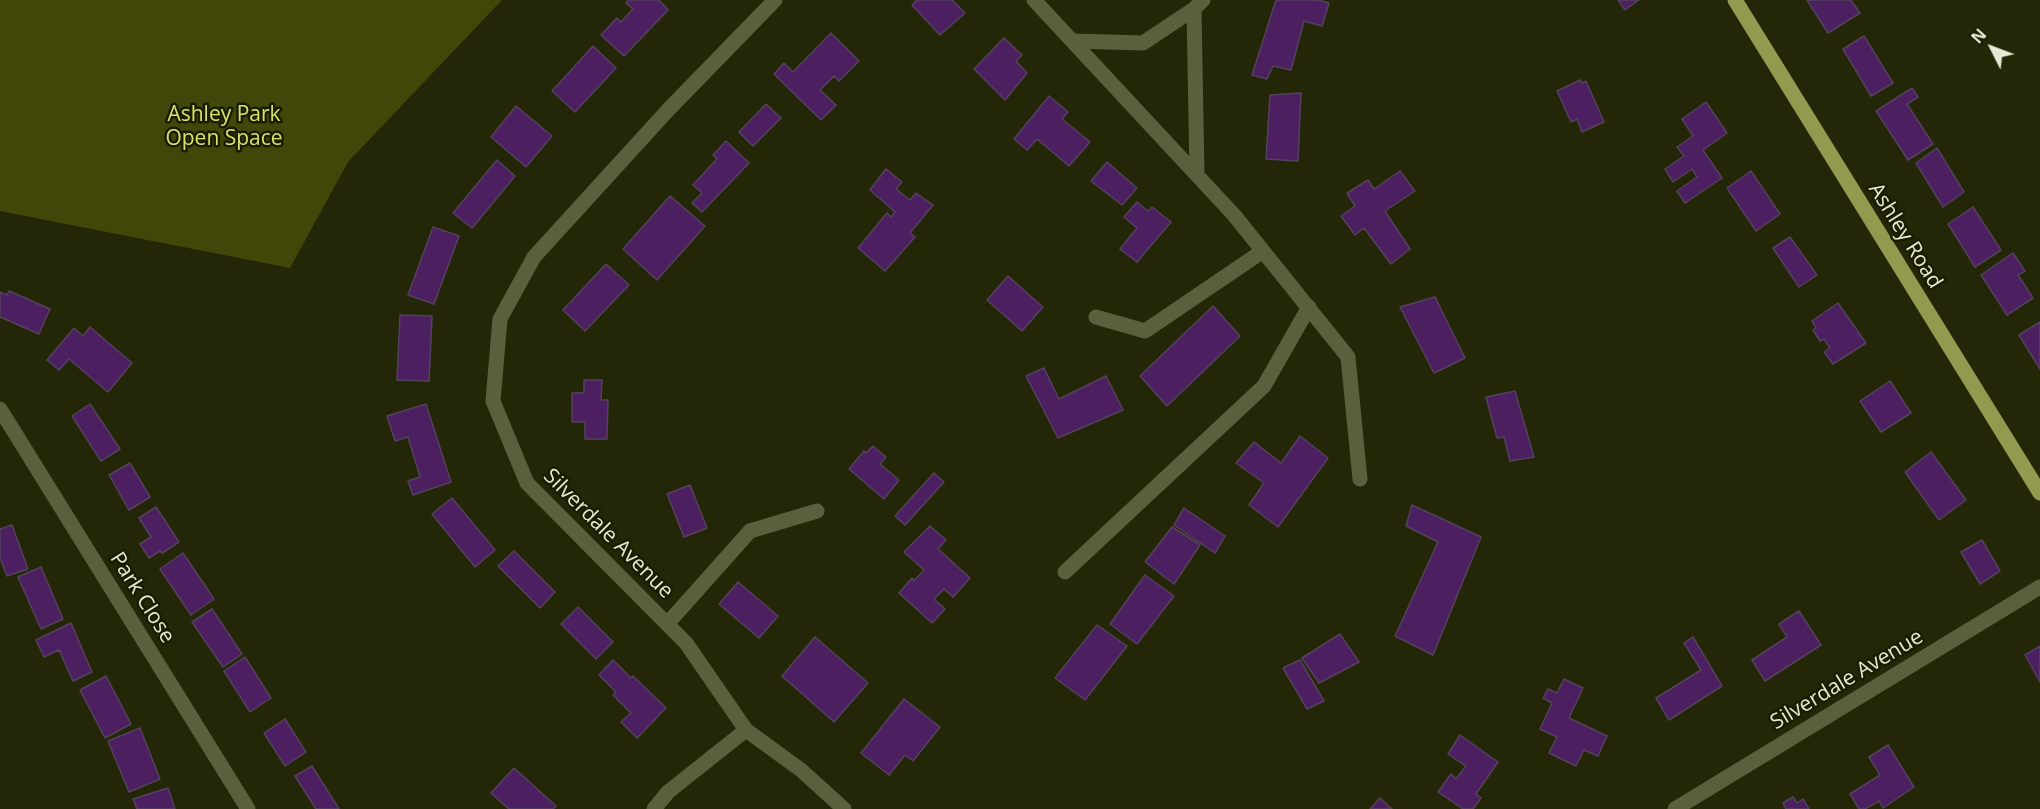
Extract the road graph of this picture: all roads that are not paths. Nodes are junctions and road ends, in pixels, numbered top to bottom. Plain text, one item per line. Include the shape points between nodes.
1 (775, 0) edge
2 (1034, 0) edge
3 (1735, 0) edge
4 (1199, 5) edge
5 (1073, 41) junction
6 (1197, 175) junction
7 (1263, 251) junction
8 (1309, 307) junction
9 (1096, 317) dead end
10 (0, 409) edge
11 (1360, 479) dead end
12 (2040, 493) edge
13 (817, 512) dead end
14 (1065, 572) dead end
15 (2040, 587) edge
16 (668, 624) junction
17 (746, 730) junction
18 (248, 809) edge
19 (654, 809) edge
20 (844, 809) edge
21 (1675, 809) edge

1 - 16 street, Silverdale Avenue via 534,257 500,319 493,401 527,483
2 - 5 street
3 - 12 main road, Ashley Road
4 - 5 street via 1143,43
4 - 6 street
5 - 6 street
6 - 7 street
7 - 8 street
7 - 9 street via 1145,331
8 - 11 street via 1348,357
8 - 14 street via 1264,386
10 - 18 street, Park Close
13 - 16 street via 750,531
15 - 21 street, Silverdale Avenue
16 - 17 street, Silverdale Avenue via 686,643
17 - 19 street via 668,792
17 - 20 street, Silverdale Avenue

